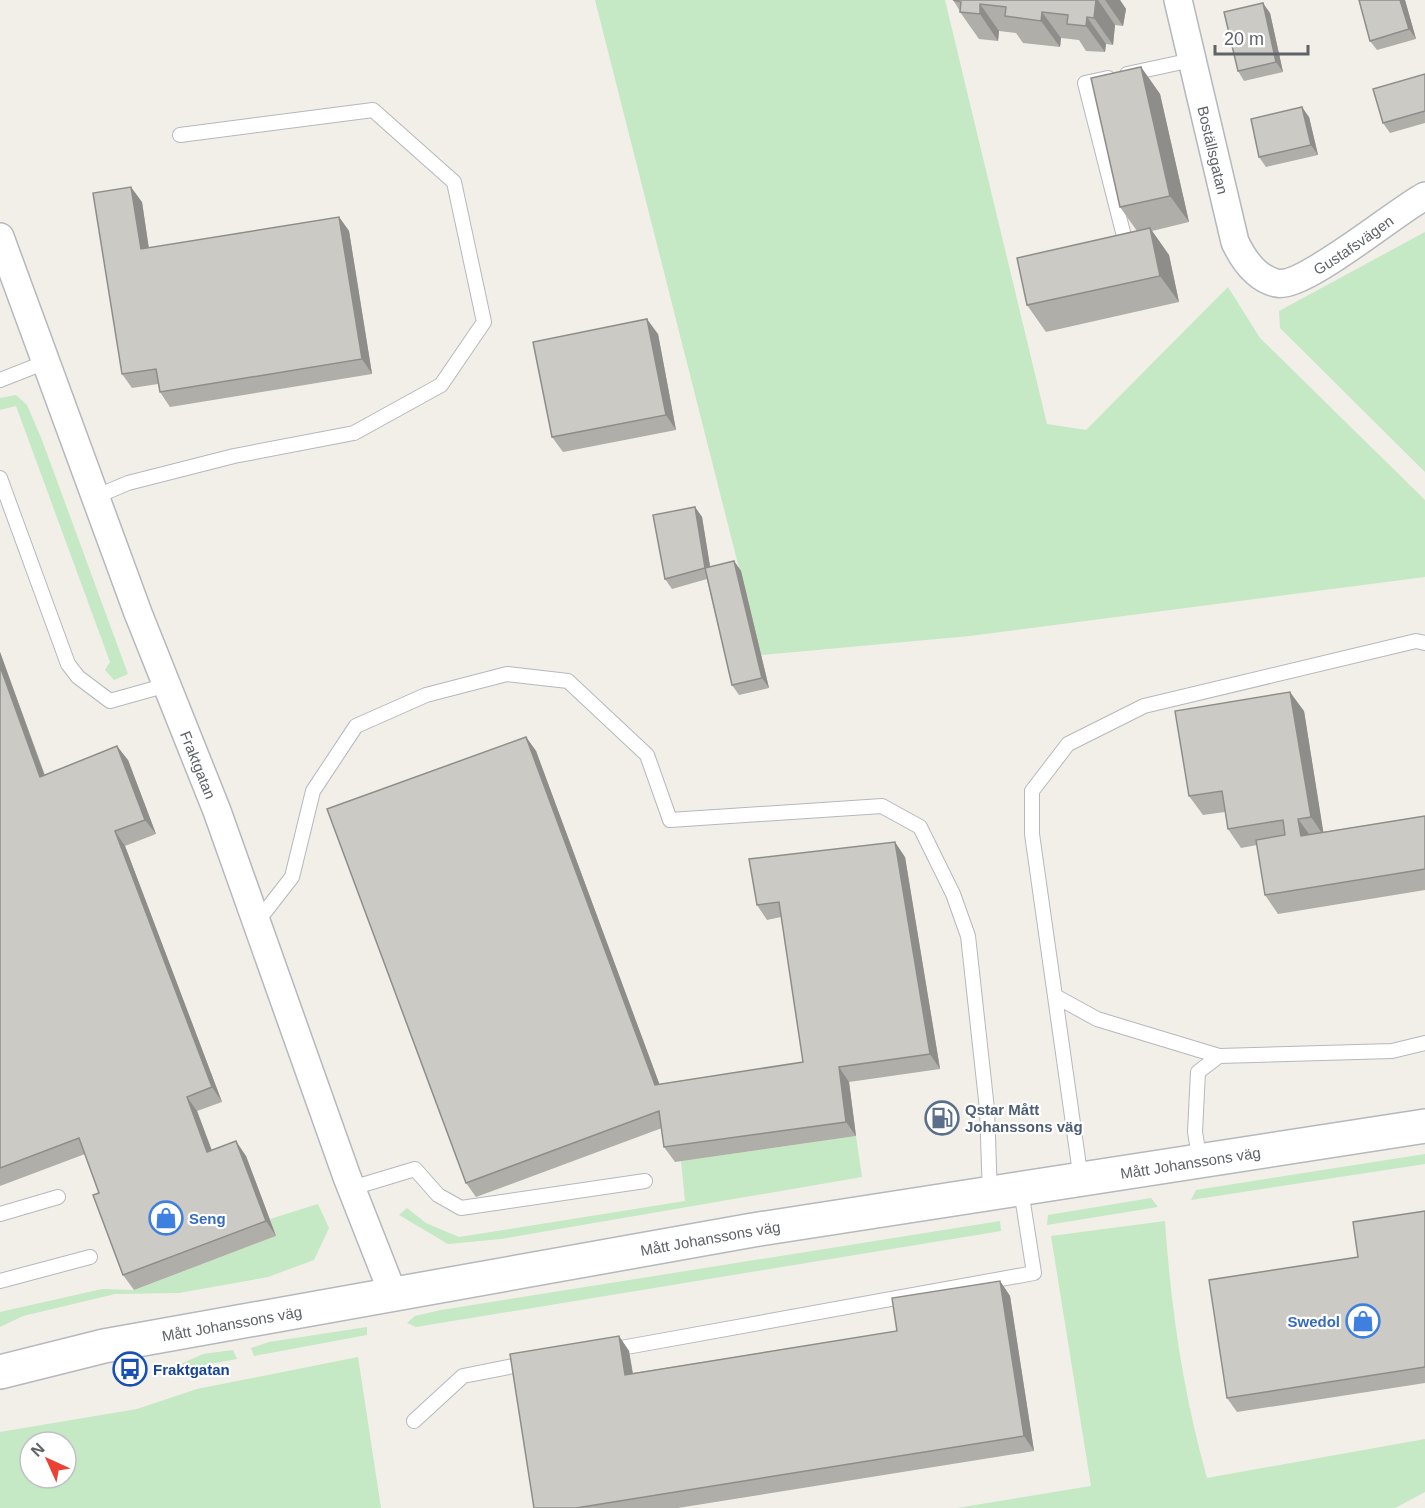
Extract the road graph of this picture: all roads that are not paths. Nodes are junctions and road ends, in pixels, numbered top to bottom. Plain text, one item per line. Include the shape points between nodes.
1 (1178, 0) edge
2 (1192, 60) junction
3 (180, 135) dead end
4 (1425, 196) edge
5 (0, 237) edge
6 (1115, 251) edge
7 (1277, 284) joint
8 (46, 362) junction
9 (0, 380) edge
10 (0, 478) edge
11 (95, 497) junction
12 (1425, 643) edge
13 (167, 685) junction
14 (256, 922) junction
15 (1055, 996) junction
16 (1425, 1043) edge
17 (1220, 1056) junction
18 (1425, 1126) edge
19 (1200, 1162) junction
20 (1081, 1180) junction
21 (645, 1181) dead end
22 (352, 1188) junction
23 (1006, 1192) junction
24 (58, 1197) dead end
25 (0, 1214) edge
26 (90, 1257) dead end
27 (0, 1281) edge
28 (393, 1294) junction
29 (598, 1352) edge
30 (544, 1361) edge
31 (0, 1372) edge
32 (414, 1421) dead end

1 - 2 street, Boställsgatan
2 - 6 lane via 1085,83 1126,249
2 - 7 street, Boställsgatan via 1235,242 1253,269
3 - 11 lane via 373,110 454,182 484,322 441,385 354,433 234,456 128,483
4 - 7 street, Gustafsvägen via 1302,278
5 - 8 street, Fraktgatan
8 - 9 lane
8 - 11 street, Fraktgatan
10 - 13 lane via 68,664 78,677 110,701
11 - 13 street, Fraktgatan
12 - 15 lane via 1416,641 1144,706 1068,744 1032,791 1032,834
13 - 14 street, Fraktgatan
14 - 22 street, Fraktgatan
14 - 23 lane via 292,877 313,791 356,726 426,695 507,674 568,681 647,755 670,820 882,806 920,827 953,894 968,936 987,1109
15 - 17 lane via 1097,1019
15 - 20 lane
16 - 17 lane via 1392,1051
17 - 19 lane via 1198,1072 1195,1132
18 - 19 street, Mått Johanssons väg
19 - 20 street, Mått Johanssons väg
20 - 23 street, Mått Johanssons väg
21 - 22 lane via 461,1208 438,1195 416,1169
22 - 28 street, Fraktgatan
23 - 28 street, Mått Johanssons väg via 753,1230
23 - 29 lane via 1034,1273
24 - 25 lane
26 - 27 lane
28 - 31 street, Mått Johanssons väg via 104,1346
30 - 32 lane via 463,1377

